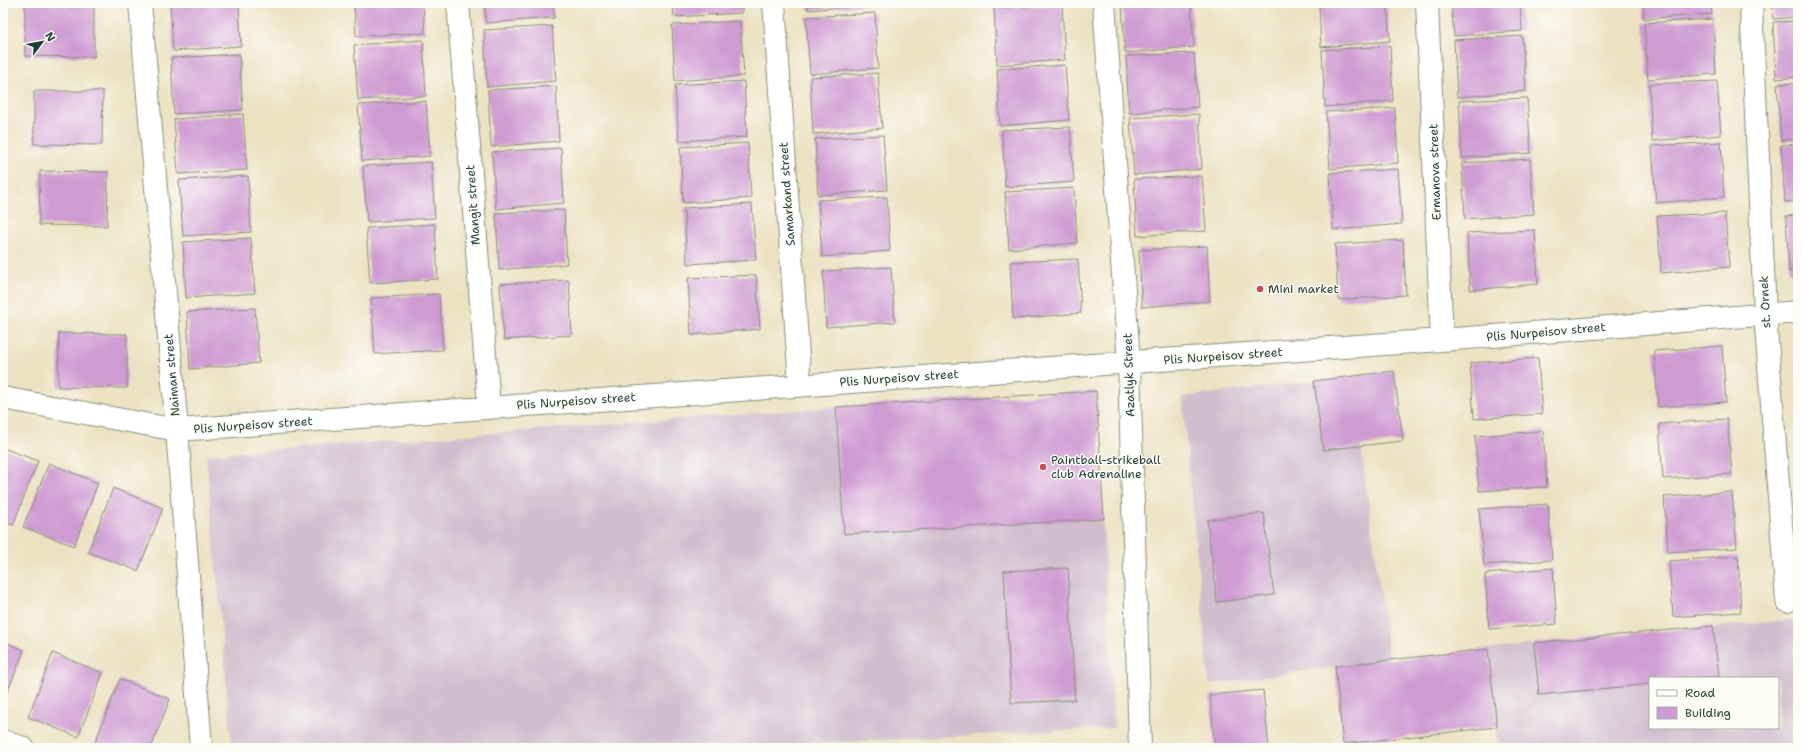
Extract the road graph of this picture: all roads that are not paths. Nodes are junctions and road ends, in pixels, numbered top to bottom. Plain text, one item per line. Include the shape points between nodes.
1 (140, 3) edge
2 (458, 3) edge
3 (774, 3) edge
4 (1104, 3) edge
5 (1427, 3) edge
6 (1751, 3) edge
7 (1798, 312) edge
8 (1765, 314) junction
9 (1442, 340) junction
10 (1129, 362) junction
11 (800, 385) junction
12 (3, 398) edge
13 (489, 407) junction
14 (177, 430) junction
15 (1787, 600) dead end
16 (3, 741) edge
17 (23, 748) edge
18 (201, 748) edge
19 (1140, 748) edge

1 - 14 street, Naiman street
2 - 13 street, Mangit street
3 - 11 street, Samarkand street
4 - 10 street, Azatlyk Street
5 - 9 street, Ermanova street
6 - 8 street, st. Ornek
7 - 8 street, Plis Nurpeisov street
8 - 9 street, Plis Nurpeisov street
8 - 15 street, st. Ornek
9 - 10 street, Plis Nurpeisov street
10 - 11 street, Plis Nurpeisov street
10 - 19 street, Azatlyk Street
11 - 13 street, Plis Nurpeisov street
12 - 14 street, Plis Nurpeisov street
13 - 14 street, Plis Nurpeisov street
14 - 18 street, Naiman street
16 - 17 street

